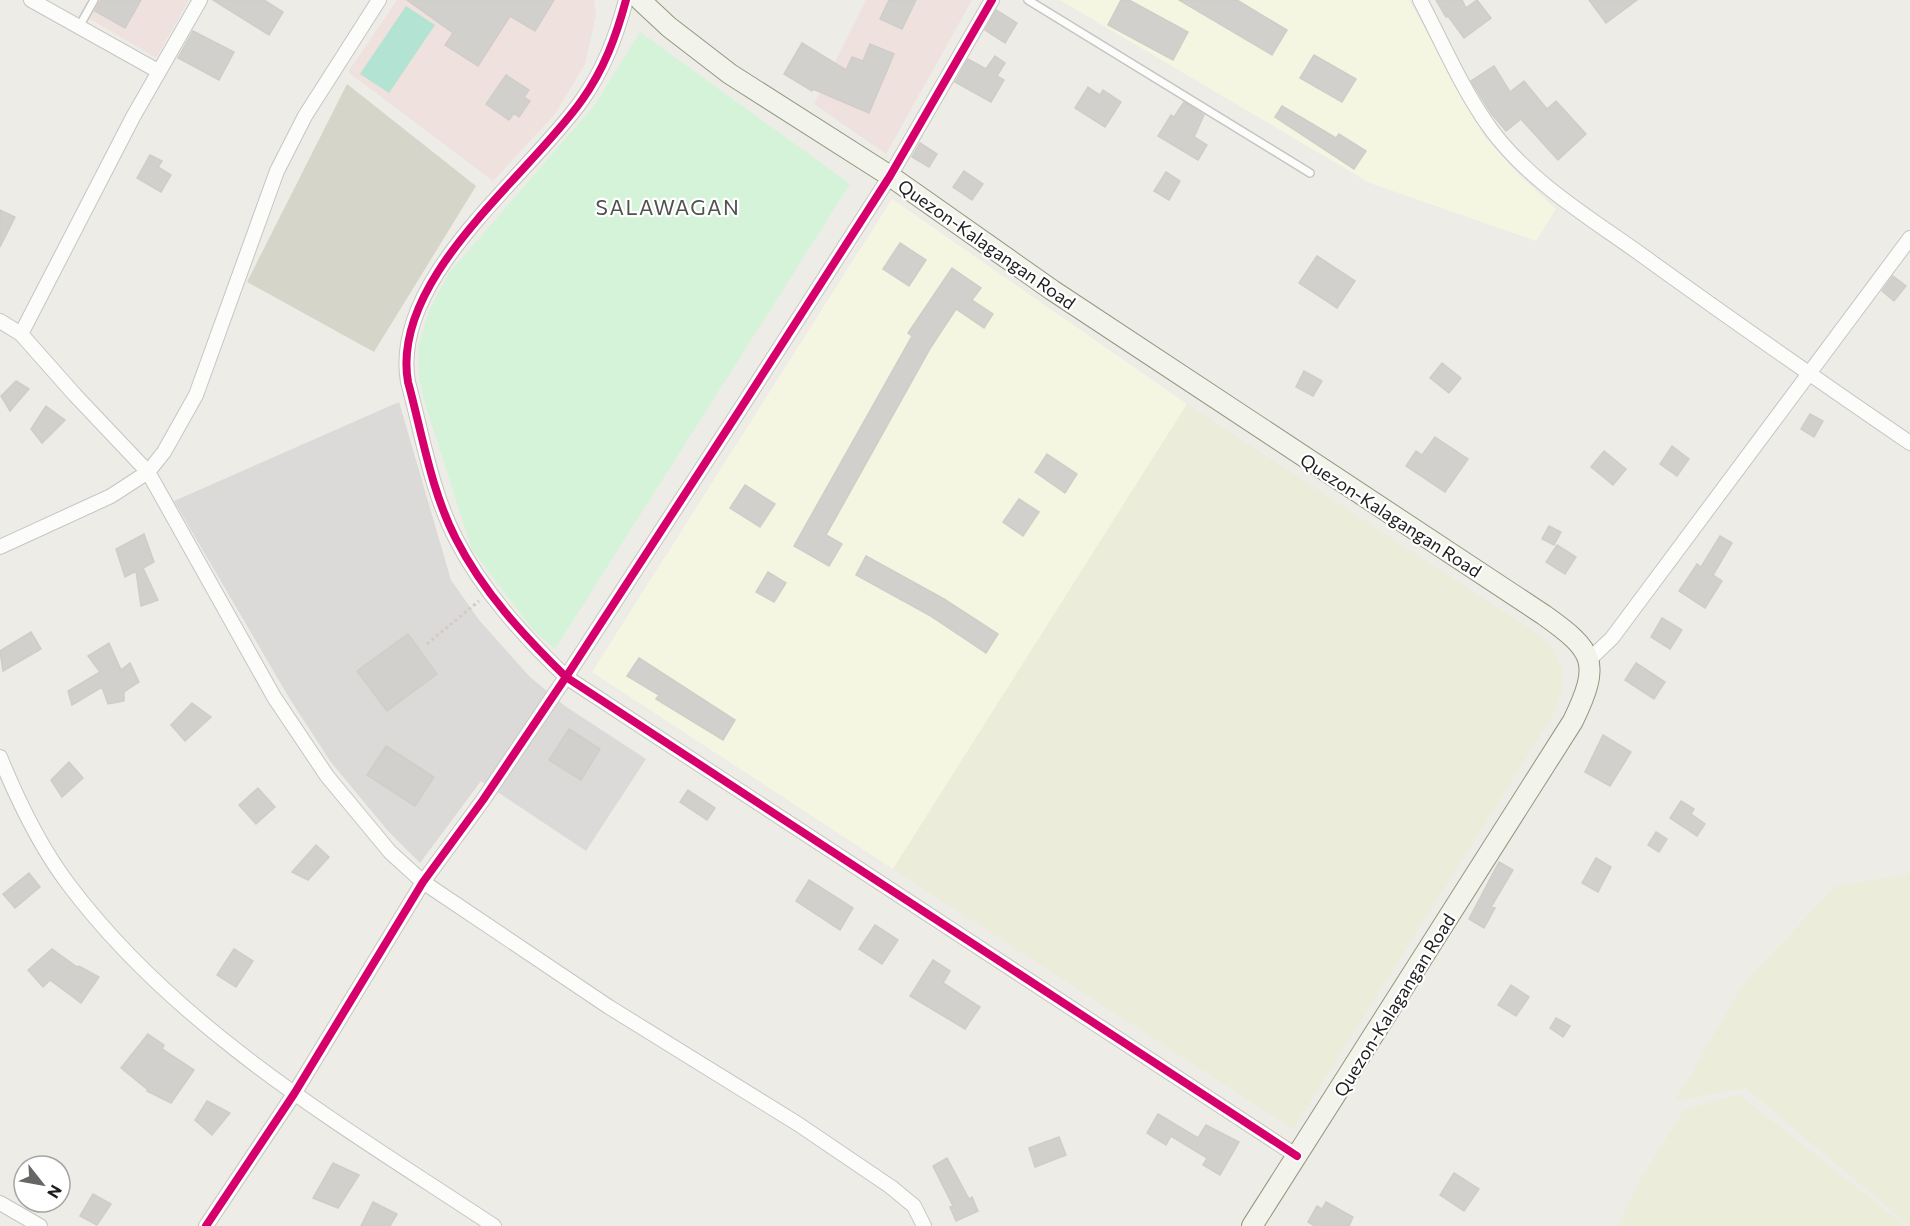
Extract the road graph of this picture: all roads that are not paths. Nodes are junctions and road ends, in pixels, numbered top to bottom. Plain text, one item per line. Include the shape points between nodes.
1 (31, 0) edge
2 (94, 0) edge
3 (200, 0) edge
4 (379, 0) edge
5 (626, 0) edge
6 (640, 0) edge
7 (992, 0) edge
8 (1028, 0) edge
9 (1420, 0) edge
10 (80, 25) junction
11 (158, 71) junction
12 (1310, 173) dead end
13 (890, 176) junction
14 (1910, 238) edge
15 (0, 321) edge
16 (21, 334) junction
17 (1810, 375) junction
18 (1910, 443) edge
19 (148, 472) junction
20 (0, 547) edge
21 (1589, 660) junction
22 (566, 677) junction
23 (0, 757) edge
24 (423, 882) junction
25 (294, 1094) junction
26 (1297, 1156) junction
27 (0, 1203) edge
28 (40, 1226) edge
29 (206, 1226) edge
30 (494, 1226) edge
31 (924, 1226) edge
32 (1252, 1226) edge

1 - 10 street
2 - 10 lane
3 - 11 street
4 - 19 street via 305,116 277,171 196,395 178,431
5 - 22 street via 603,69 547,145 452,252 423,295 407,342 405,363 437,492 455,538 489,592
6 - 13 main road, Quezon-Kalagangan Road via 730,74
7 - 13 street
8 - 12 lane
9 - 17 street via 1489,127 1510,152 1594,221
10 - 11 street
11 - 16 street
13 - 21 main road, Quezon-Kalagangan Road via 1071,303 1544,615 1583,645
13 - 22 street
14 - 17 street
15 - 16 street
16 - 19 street
17 - 18 street
17 - 21 street via 1612,638
19 - 20 street via 111,496
19 - 24 street via 274,697 327,776 390,852
21 - 26 main road, Quezon-Kalagangan Road via 1585,696 1574,721
22 - 24 street
22 - 26 street
23 - 25 street via 43,845 92,914 140,966 196,1016
24 - 25 street
24 - 31 street via 609,1007 798,1124 891,1187 914,1206
25 - 29 street
25 - 30 street
26 - 32 main road, Quezon-Kalagangan Road
27 - 28 street

